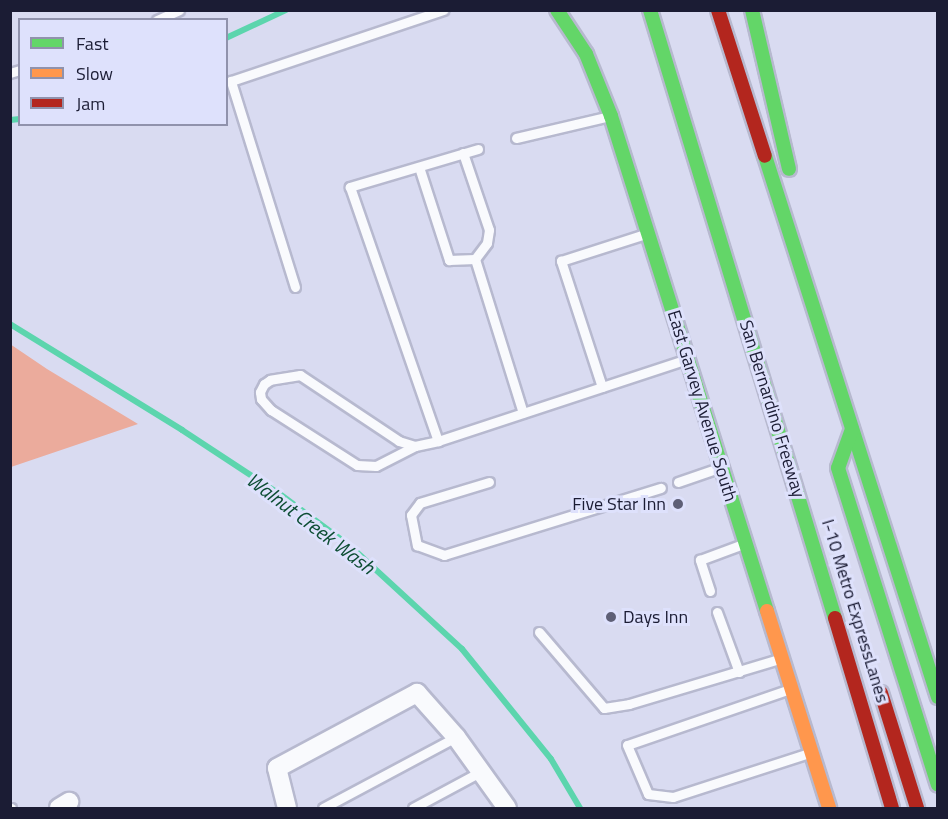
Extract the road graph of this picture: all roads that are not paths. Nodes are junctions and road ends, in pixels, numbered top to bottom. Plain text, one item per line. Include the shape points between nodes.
1 (178, 10) edge
2 (443, 10) edge
3 (557, 10) edge
4 (650, 10) edge
5 (718, 10) edge
6 (752, 10) edge
7 (161, 18) edge
8 (642, 31) dead end
9 (611, 116) junction
10 (516, 138) dead end
11 (692, 145) junction
12 (478, 149) dead end
13 (463, 153) junction
14 (419, 167) junction
15 (792, 183) dead end
16 (803, 229) dead end
17 (648, 233) junction
18 (475, 259) junction
19 (295, 287) dead end
20 (687, 360) junction
21 (602, 387) junction
22 (841, 390) junction
23 (524, 413) junction
24 (777, 422) junction
25 (852, 429) junction
26 (438, 441) junction
27 (415, 446) junction
28 (800, 455) dead end
29 (722, 468) junction
30 (489, 482) dead end
31 (678, 482) dead end
32 (661, 488) dead end
33 (745, 544) junction
34 (710, 591) dead end
35 (717, 612) dead end
36 (539, 632) dead end
37 (781, 658) junction
38 (739, 672) junction
39 (878, 684) dead end
40 (791, 688) junction
41 (938, 697) edge
42 (456, 737) junction
43 (812, 752) junction
44 (480, 772) junction
45 (938, 785) edge
46 (673, 797) junction
47 (503, 803) edge
48 (287, 808) edge
49 (323, 808) edge
50 (413, 808) edge
51 (677, 808) edge
52 (829, 808) edge
53 (892, 808) edge
54 (917, 808) edge

1 - 7 lane
2 - 19 lane via 231,81
3 - 9 main road, East Garvey Avenue South via 586,54
4 - 11 main road, San Bernardino Freeway
5 - 22 main road
6 - 15 main road
8 - 11 main road
9 - 10 lane
9 - 17 main road, East Garvey Avenue South
11 - 24 main road, San Bernardino Freeway
12 - 13 lane
13 - 14 lane
13 - 18 lane via 489,230 487,243
14 - 18 lane via 449,260
14 - 26 lane via 350,187
16 - 22 main road
17 - 20 main road, East Garvey Avenue South
17 - 21 lane via 561,261
18 - 23 lane
20 - 21 lane
20 - 29 main road, East Garvey Avenue South
21 - 23 lane
22 - 25 main road
23 - 26 lane
24 - 28 main road
24 - 53 main road, San Bernardino Freeway
25 - 41 main road
25 - 45 main road, I-10 Metro ExpressLanes via 838,468
26 - 27 lane
27 - 27 lane via 399,441 300,375 270,380 260,392 271,410 357,465 376,466
29 - 31 lane
29 - 33 main road, East Garvey Avenue South
30 - 32 lane via 420,503 411,515 417,545 444,555
33 - 34 lane via 700,560
33 - 37 main road, East Garvey Avenue South
35 - 38 lane
36 - 38 lane via 604,708
37 - 38 lane
37 - 40 main road, East Garvey Avenue South
39 - 54 main road, I-10 Metro ExpressLanes
40 - 43 main road, East Garvey Avenue South
40 - 46 lane via 627,745 648,794
42 - 44 street
42 - 48 street via 417,693 277,768
42 - 49 lane
43 - 46 lane
43 - 52 main road, East Garvey Avenue South
44 - 47 street
44 - 50 lane
46 - 51 lane

